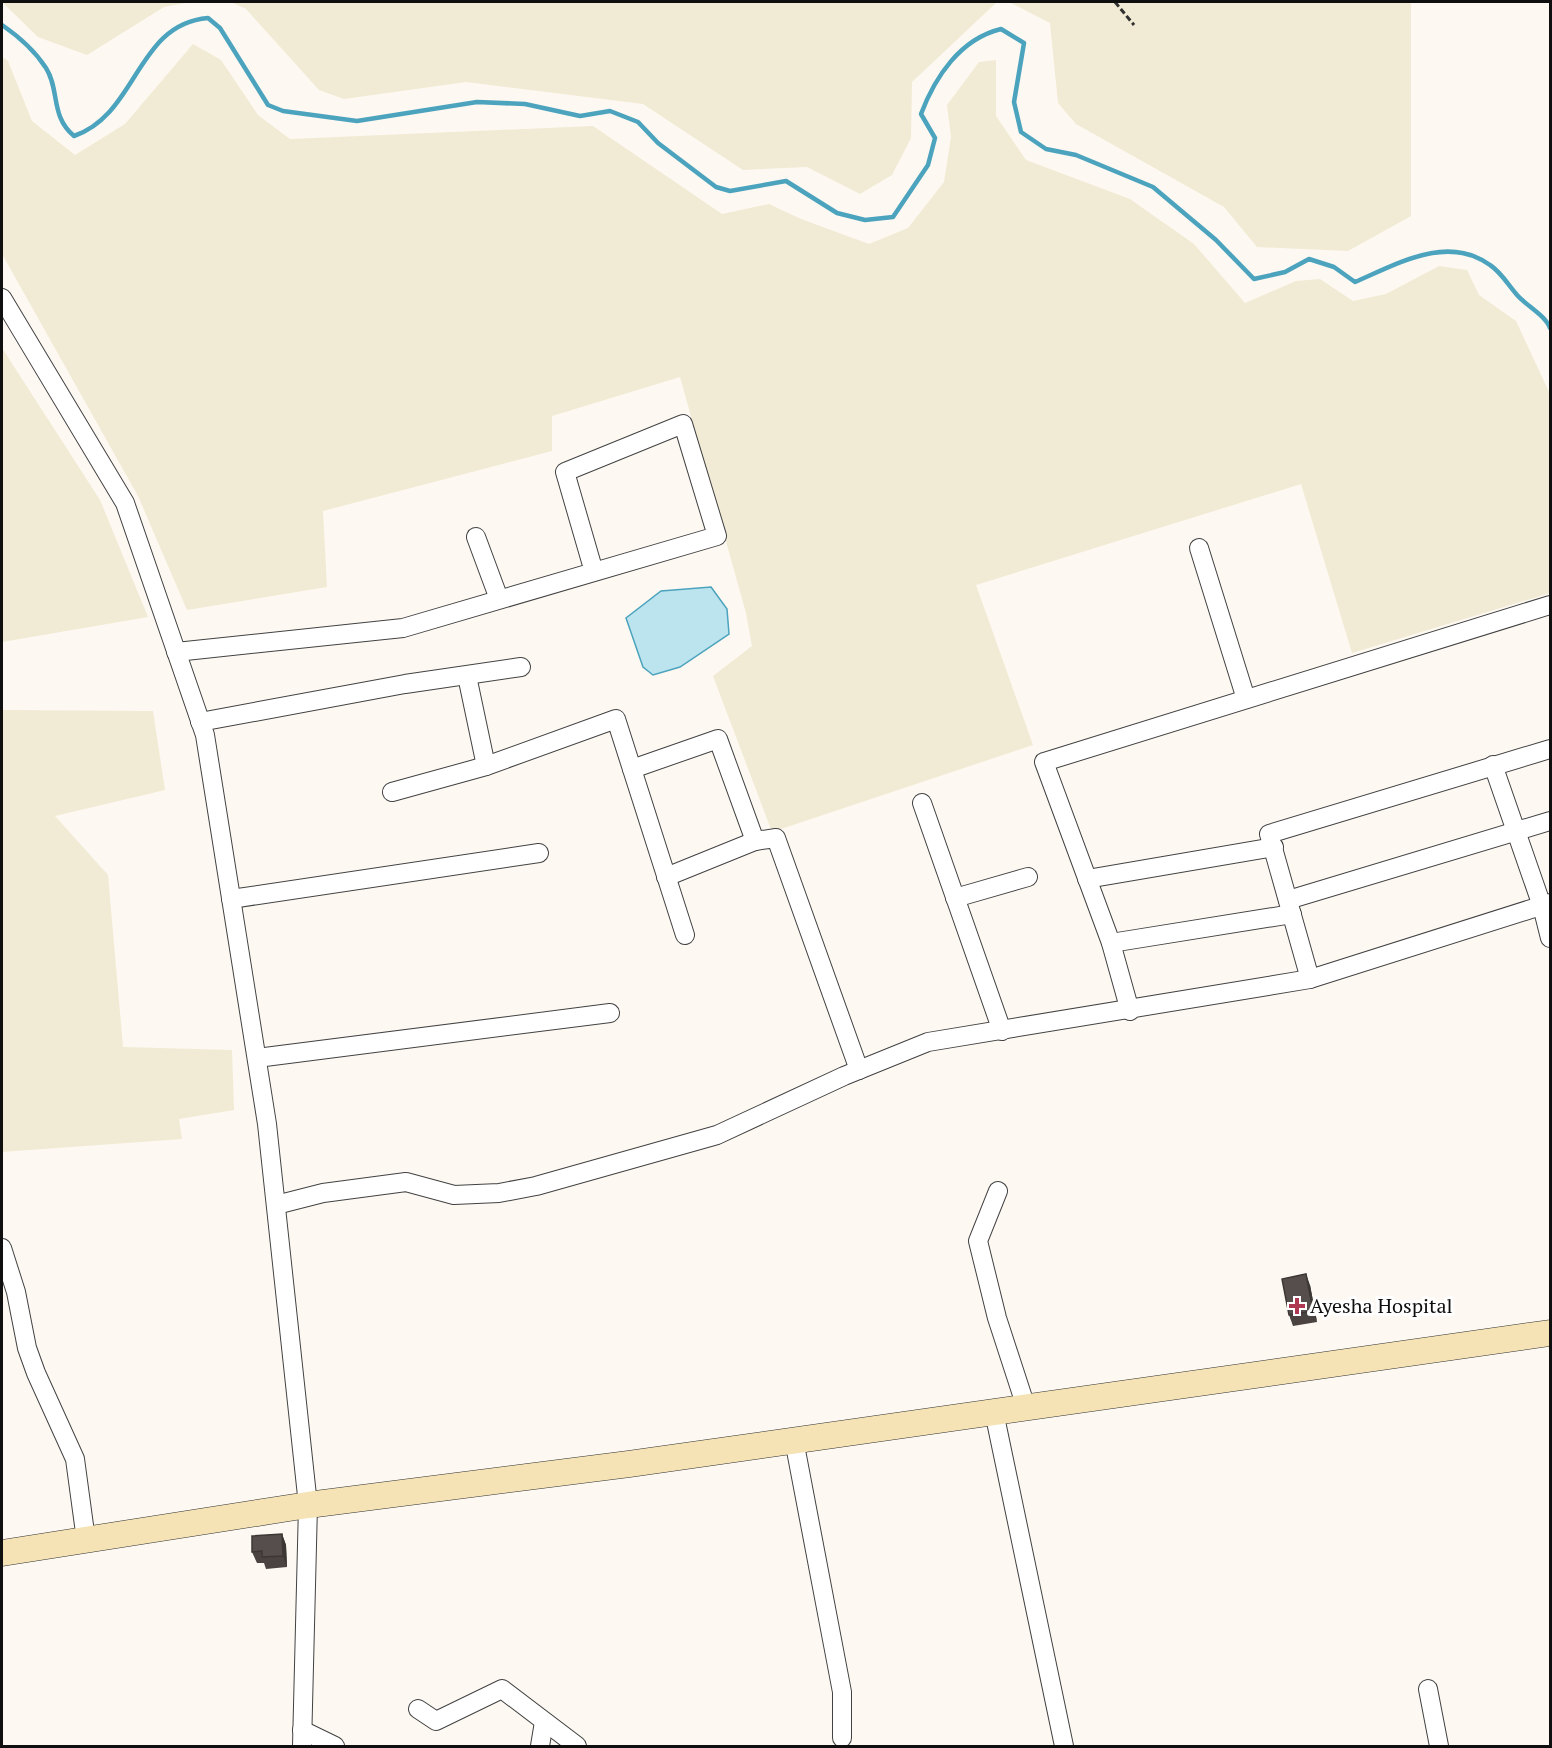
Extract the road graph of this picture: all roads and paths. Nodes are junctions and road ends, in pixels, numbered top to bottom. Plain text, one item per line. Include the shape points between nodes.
1 (1115, 2) edge
2 (1134, 25) dead end
3 (2, 298) edge
4 (476, 537) dead end
5 (1199, 548) dead end
6 (594, 572) junction
7 (499, 599) junction
8 (1551, 605) edge
9 (176, 652) junction
10 (521, 668) dead end
11 (467, 676) junction
12 (1246, 699) junction
13 (200, 722) junction
14 (1551, 749) edge
15 (1493, 765) junction
16 (486, 766) junction
17 (632, 769) junction
18 (392, 792) dead end
19 (922, 803) dead end
20 (1551, 822) edge
21 (1516, 832) junction
22 (755, 841) junction
23 (1274, 847) junction
24 (539, 853) dead end
25 (666, 877) junction
26 (1028, 877) dead end
27 (1087, 879) junction
28 (955, 898) junction
29 (231, 899) junction
30 (1546, 904) edge
31 (1290, 907) junction
32 (685, 935) dead end
33 (1551, 938) edge
34 (1111, 943) junction
35 (1310, 979) junction
36 (1130, 1011) junction
37 (610, 1013) dead end
38 (1002, 1030) junction
39 (257, 1058) junction
40 (859, 1070) junction
41 (998, 1191) dead end
42 (276, 1205) junction
43 (2, 1248) edge
44 (1551, 1333) edge
45 (1026, 1407) junction
46 (994, 1412) junction
47 (794, 1440) junction
48 (308, 1505) junction
49 (86, 1540) junction
50 (2, 1554) edge
51 (1428, 1689) dead end
52 (418, 1709) dead end
53 (544, 1722) junction
54 (302, 1738) edge
55 (842, 1738) dead end
56 (335, 1746) edge
57 (540, 1746) edge
58 (577, 1746) edge
59 (1064, 1746) edge
60 (1440, 1746) edge

1 - 2 path
3 - 9 street via 125,503
4 - 7 street
5 - 12 street
6 - 6 street via 565,472 683,424 717,536
6 - 7 street
7 - 9 street via 403,628
8 - 12 street
9 - 13 street
10 - 11 street
11 - 13 street
11 - 16 street
12 - 27 street via 1044,762
13 - 29 street
14 - 15 street
15 - 21 street
15 - 23 street via 1269,834
16 - 17 street via 616,719
16 - 18 street
17 - 22 street via 718,739
17 - 25 street
19 - 28 street
20 - 21 street
21 - 30 street
21 - 31 street
22 - 25 street
22 - 40 street via 776,838
23 - 27 street
23 - 31 street
24 - 29 street
25 - 32 street
26 - 28 street
27 - 34 street
28 - 38 street
29 - 39 street
30 - 33 street
30 - 35 street
31 - 34 street
31 - 35 street
34 - 36 street
35 - 36 street
36 - 38 street
37 - 39 street
38 - 40 street via 928,1042
39 - 42 street
40 - 42 street via 717,1136 536,1186 454,1195 406,1182 323,1193
41 - 45 street via 978,1241 997,1318
42 - 48 street
43 - 49 street via 33,1365 75,1459
44 - 45 main road
45 - 46 main road
46 - 47 main road
46 - 59 street
47 - 48 main road
47 - 55 street via 842,1692
48 - 49 main road
48 - 54 street
49 - 50 main road
51 - 60 street
52 - 53 street via 436,1721 502,1689
53 - 57 street
53 - 58 street
54 - 56 street

